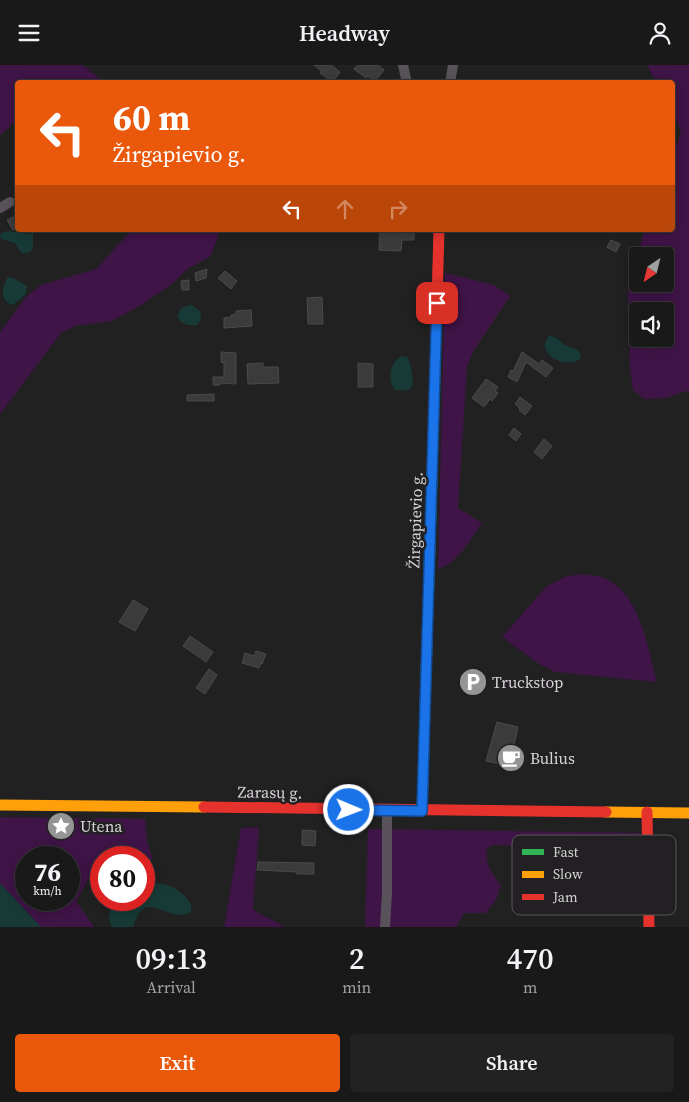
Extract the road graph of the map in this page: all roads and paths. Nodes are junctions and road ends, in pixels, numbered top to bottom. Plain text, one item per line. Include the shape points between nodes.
1 (403, 65) edge
2 (453, 65) edge
3 (406, 80) edge
4 (450, 80) edge
5 (10, 202) dead end
6 (0, 208) edge
7 (439, 232) edge
8 (0, 805) edge
9 (387, 810) junction
10 (422, 811) junction
11 (646, 812) junction
12 (689, 813) edge
13 (647, 835) edge
14 (385, 927) edge

1 - 3 street
2 - 4 street
5 - 6 street
7 - 10 main road, Žirgapievio g.
8 - 9 main road, Zarasų g.
9 - 10 main road, Zarasų g.
9 - 14 street
10 - 11 main road, Zarasų g.
11 - 12 main road, Zarasų g.
11 - 13 main road

